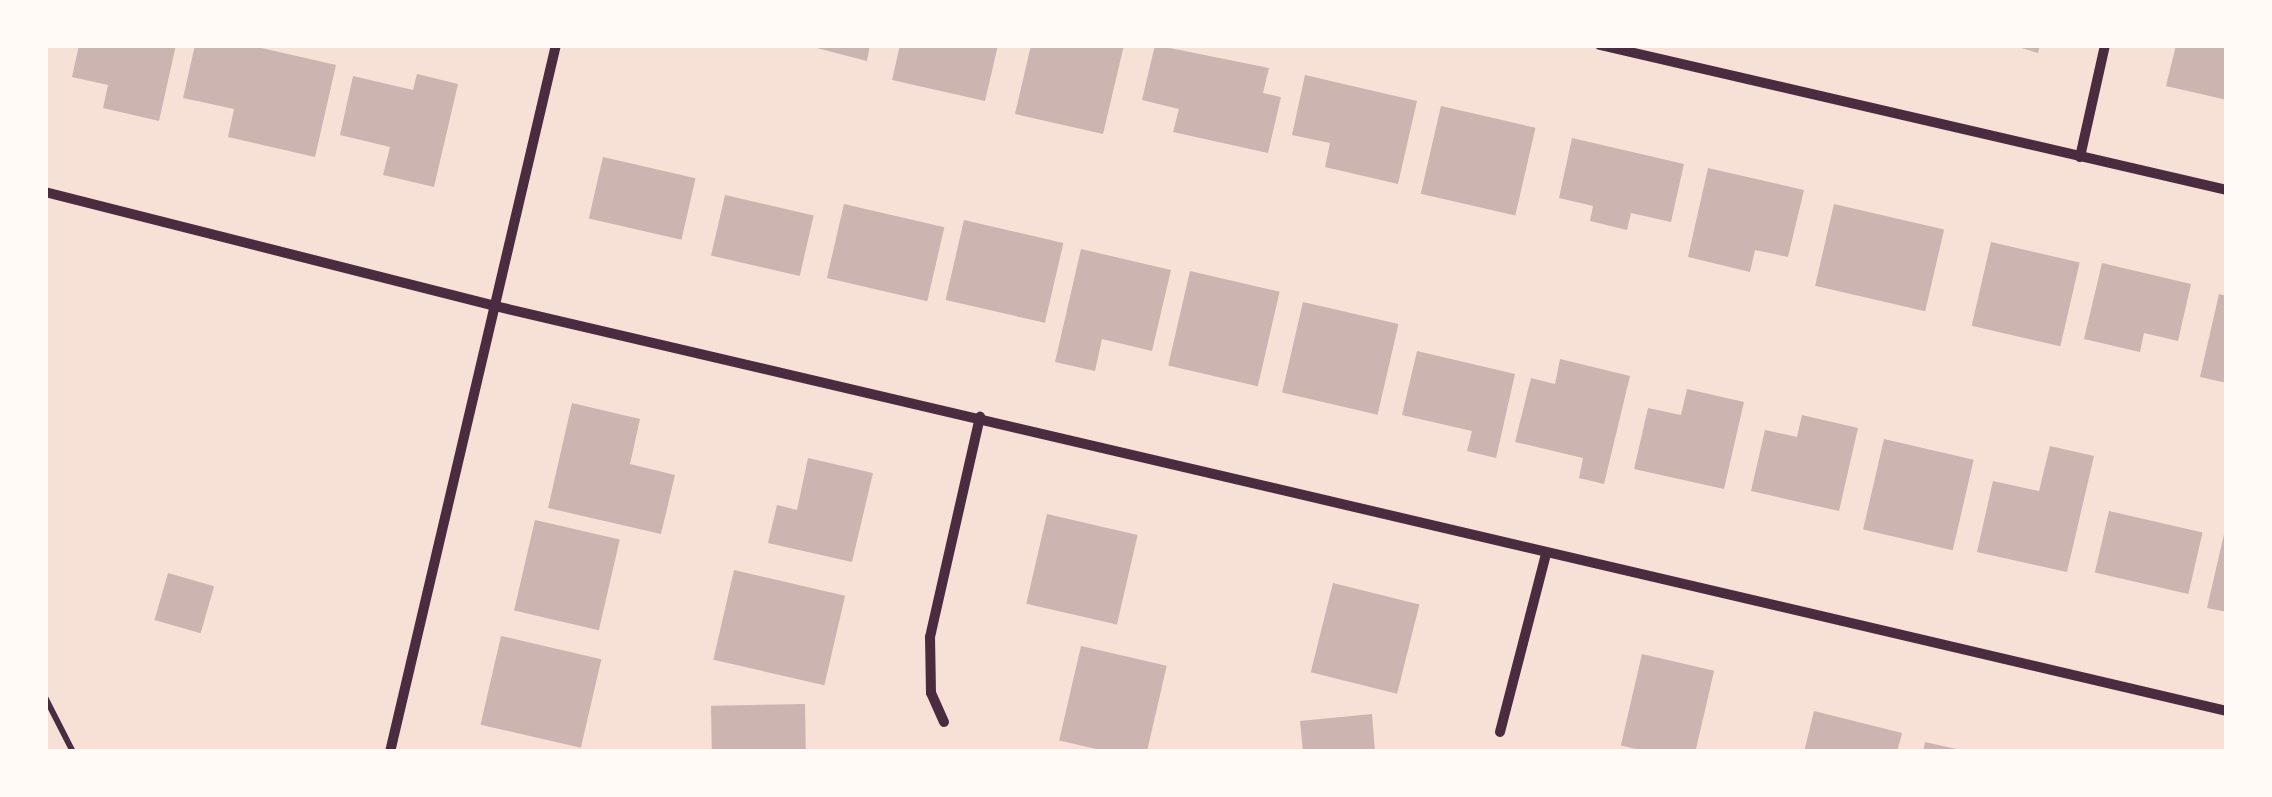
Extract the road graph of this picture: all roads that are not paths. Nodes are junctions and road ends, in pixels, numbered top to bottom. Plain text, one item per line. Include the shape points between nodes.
1 (556, 45) edge
2 (1600, 45) edge
3 (2105, 45) edge
4 (2080, 157) junction
5 (2227, 190) edge
6 (45, 192) edge
7 (495, 306) junction
8 (980, 417) junction
9 (1546, 554) junction
10 (2227, 711) edge
11 (944, 722) dead end
12 (1500, 732) dead end
13 (390, 752) edge

1 - 7 street
2 - 4 street
3 - 4 street
4 - 5 street
6 - 7 street
7 - 8 street
7 - 13 street
8 - 9 street
8 - 11 street via 930,637 931,693
9 - 10 street
9 - 12 street

